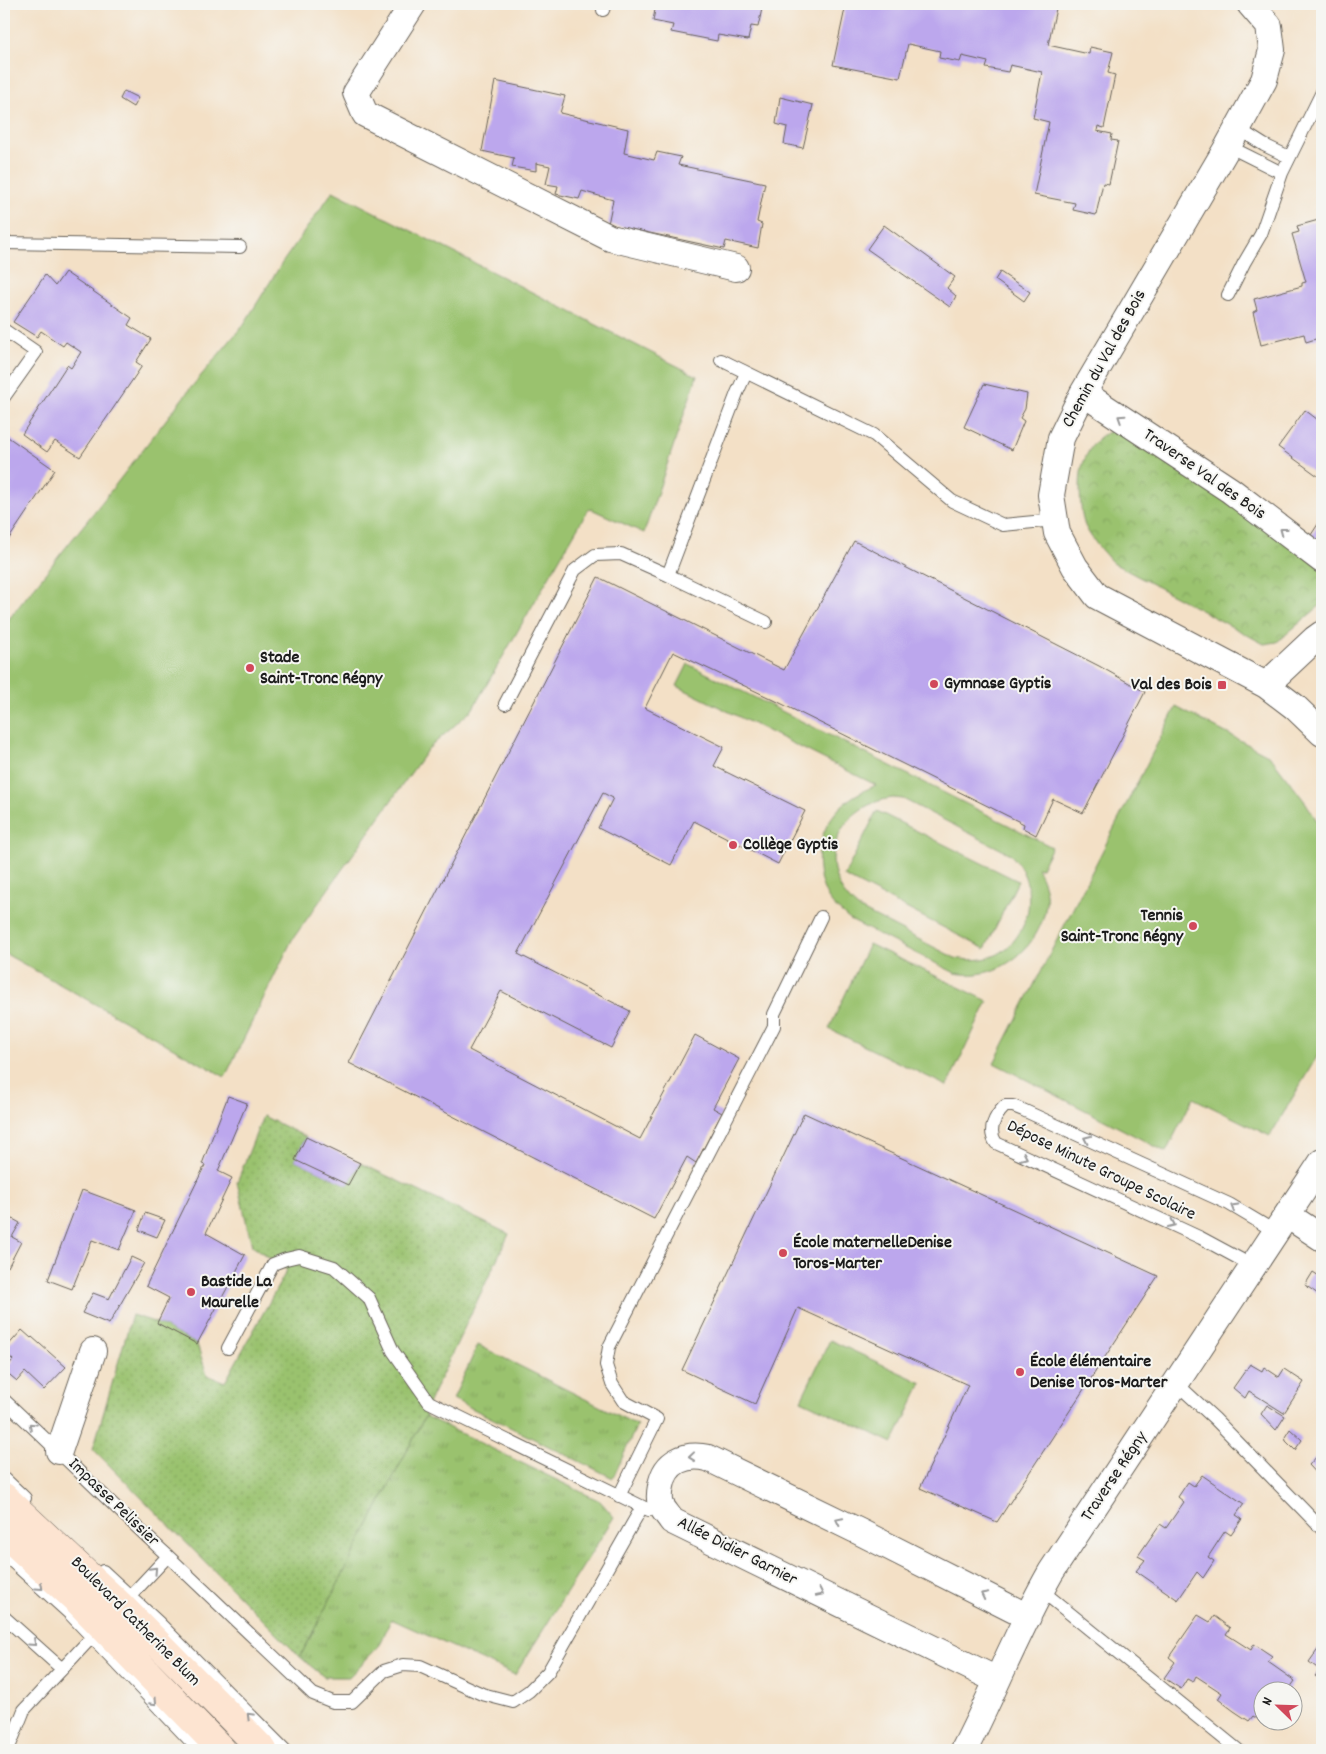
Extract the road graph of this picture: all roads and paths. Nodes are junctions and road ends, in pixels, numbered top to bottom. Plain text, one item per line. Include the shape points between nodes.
1 (413, 4) edge
2 (1254, 5) edge
3 (1322, 92) edge
4 (1232, 137) junction
5 (1289, 157) junction
6 (1282, 173) junction
7 (4, 243) edge
8 (240, 247) dead end
9 (736, 268) dead end
10 (1228, 295) dead end
11 (4, 330) edge
12 (721, 360) dead end
13 (746, 373) junction
14 (1083, 392) junction
15 (4, 398) edge
16 (1055, 520) junction
17 (1322, 560) edge
18 (668, 575) junction
19 (766, 622) dead end
20 (1322, 634) edge
21 (1266, 685) junction
22 (505, 704) dead end
23 (1322, 733) edge
24 (821, 917) dead end
25 (1322, 1162) edge
26 (1281, 1224) junction
27 (1322, 1238) edge
28 (1253, 1266) junction
29 (228, 1348) dead end
30 (93, 1351) dead end
31 (1176, 1384) junction
32 (4, 1400) edge
33 (59, 1451) junction
34 (4, 1478) edge
35 (619, 1496) junction
36 (4, 1497) edge
37 (31, 1504) dead end
38 (642, 1507) junction
39 (672, 1521) junction
40 (1322, 1528) edge
41 (4, 1533) edge
42 (4, 1554) edge
43 (168, 1556) junction
44 (93, 1562) dead end
45 (1041, 1590) junction
46 (126, 1601) junction
47 (4, 1617) edge
48 (1028, 1617) junction
49 (97, 1631) junction
50 (62, 1669) junction
51 (997, 1680) junction
52 (8, 1750) edge
53 (199, 1750) edge
54 (222, 1750) edge
55 (263, 1750) edge
56 (285, 1750) edge
57 (964, 1750) edge
58 (1238, 1750) edge

1 - 9 street via 356,93 365,114 610,238
2 - 4 street, Chemin du Val des Bois via 1269,26 1272,50 1264,80
3 - 5 lane
4 - 5 lane via 1264,145
4 - 6 lane
4 - 14 street, Chemin du Val des Bois
5 - 6 lane
6 - 10 lane via 1261,234
7 - 8 lane
11 - 15 lane via 36,352
12 - 13 lane
13 - 16 lane via 874,435 952,501 1003,525
13 - 18 lane
14 - 16 street, Chemin du Val des Bois via 1061,438 1051,495
17 -> 14 street, Traverse Val des Bois via 1230,490
16 - 21 street, Chemin du Val des Bois via 1057,533 1075,567 1098,596
18 - 19 lane
18 - 22 lane via 621,554 595,555 575,570
20 - 21 street
21 - 23 street, Chemin du Val des Bois
24 - 35 lane via 774,1014 774,1026 609,1347 606,1365 612,1384 623,1401 657,1419
25 - 26 street
26 - 27 street
26 - 28 street, Traverse Régny
26 -> 28 lane, Dépose Minute Groupe Scolaire via 1228,1204 1024,1110 1005,1106 998,1112 992,1126 992,1137 996,1143 1201,1238
28 - 31 street, Traverse Régny
29 - 35 lane via 273,1264 299,1256 334,1267 369,1298 393,1351 429,1402
30 - 33 street, Impasse Pelissier
31 - 40 lane
31 - 45 street, Traverse Régny
33 -> 32 lane
33 - 43 lane, Impasse Pelissier
34 - 37 lane
35 - 38 lane
36 - 46 street, Boulevard Catherine Blum
38 - 39 lane
38 - 43 lane via 548,1672 529,1692 513,1702 482,1694 420,1666 403,1664 384,1671 352,1702 333,1702 313,1694
48 -> 39 street, Allée Didier Garnier via 708,1458 695,1455 681,1458 669,1466 662,1478 661,1505
39 -> 51 street, Allée Didier Garnier
41 - 49 street, Boulevard Catherine Blum via 66,1589
42 -> 49 lane via 70,1614
46 -> 43 lane, Impasse Pelissier
44 - 46 lane
45 - 48 street, Traverse Régny
45 - 58 lane
46 - 49 lane, Impasse Pelissier
46 - 55 street, Boulevard Catherine Blum
56 -> 46 lane
47 -> 50 lane
48 - 51 street, Traverse Régny
49 - 50 lane, Impasse Pelissier
49 -> 53 lane
49 - 54 street, Boulevard Catherine Blum
50 - 52 lane, Impasse Pelissier via 24,1710
51 - 57 street, Traverse Régny

